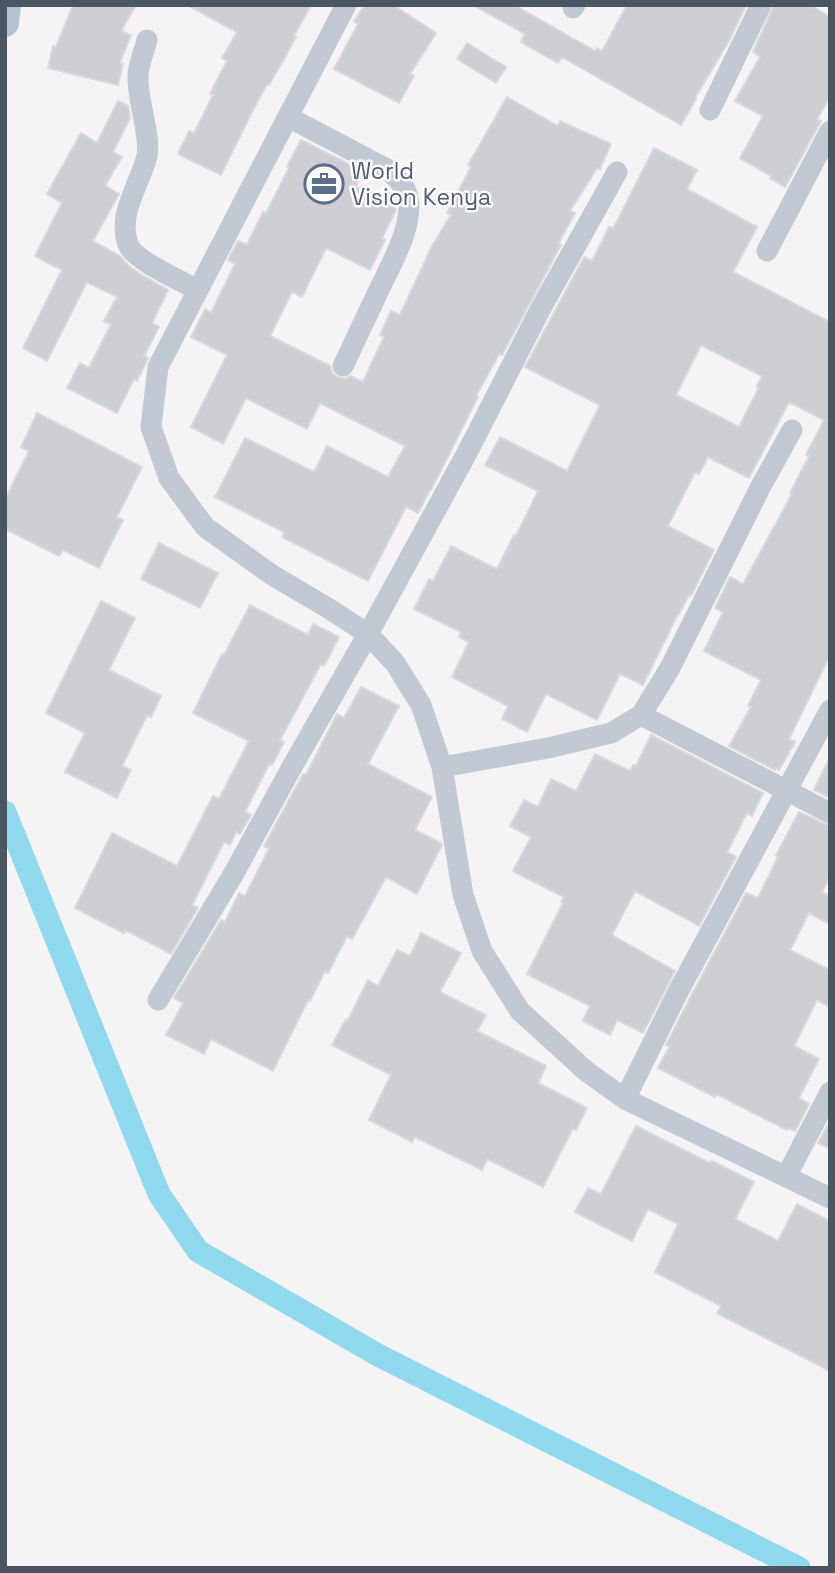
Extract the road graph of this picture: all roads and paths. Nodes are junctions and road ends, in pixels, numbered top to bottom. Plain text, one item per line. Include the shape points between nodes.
1 (7, 5) edge
2 (346, 5) edge
3 (761, 5) edge
4 (5, 23) edge
5 (147, 40) dead end
6 (710, 110) dead end
7 (288, 117) junction
8 (830, 131) edge
9 (617, 172) dead end
10 (767, 251) dead end
11 (198, 290) junction
12 (343, 366) dead end
13 (792, 430) dead end
14 (368, 634) junction
15 (830, 710) edge
16 (641, 715) junction
17 (442, 767) junction
18 (787, 790) junction
19 (830, 813) edge
20 (158, 1000) dead end
21 (830, 1092) edge
22 (625, 1099) junction
23 (786, 1177) junction
24 (830, 1198) edge

1 - 4 main road
2 - 7 street
3 - 6 street
5 - 11 street via 137,73 147,154 128,205 128,246 143,261
7 - 11 street
7 - 12 street via 387,169 407,194 408,212 396,257
8 - 10 street
9 - 14 street
11 - 14 street via 158,367 151,427 169,478 205,527
13 - 16 street via 670,668
14 - 17 street via 395,663 421,705
14 - 20 street
15 - 18 street
16 - 17 street via 611,733
16 - 18 street
17 - 22 street via 463,895 482,951 520,1011 586,1071
18 - 19 street
18 - 22 street
21 - 23 street
22 - 23 street
23 - 24 street

